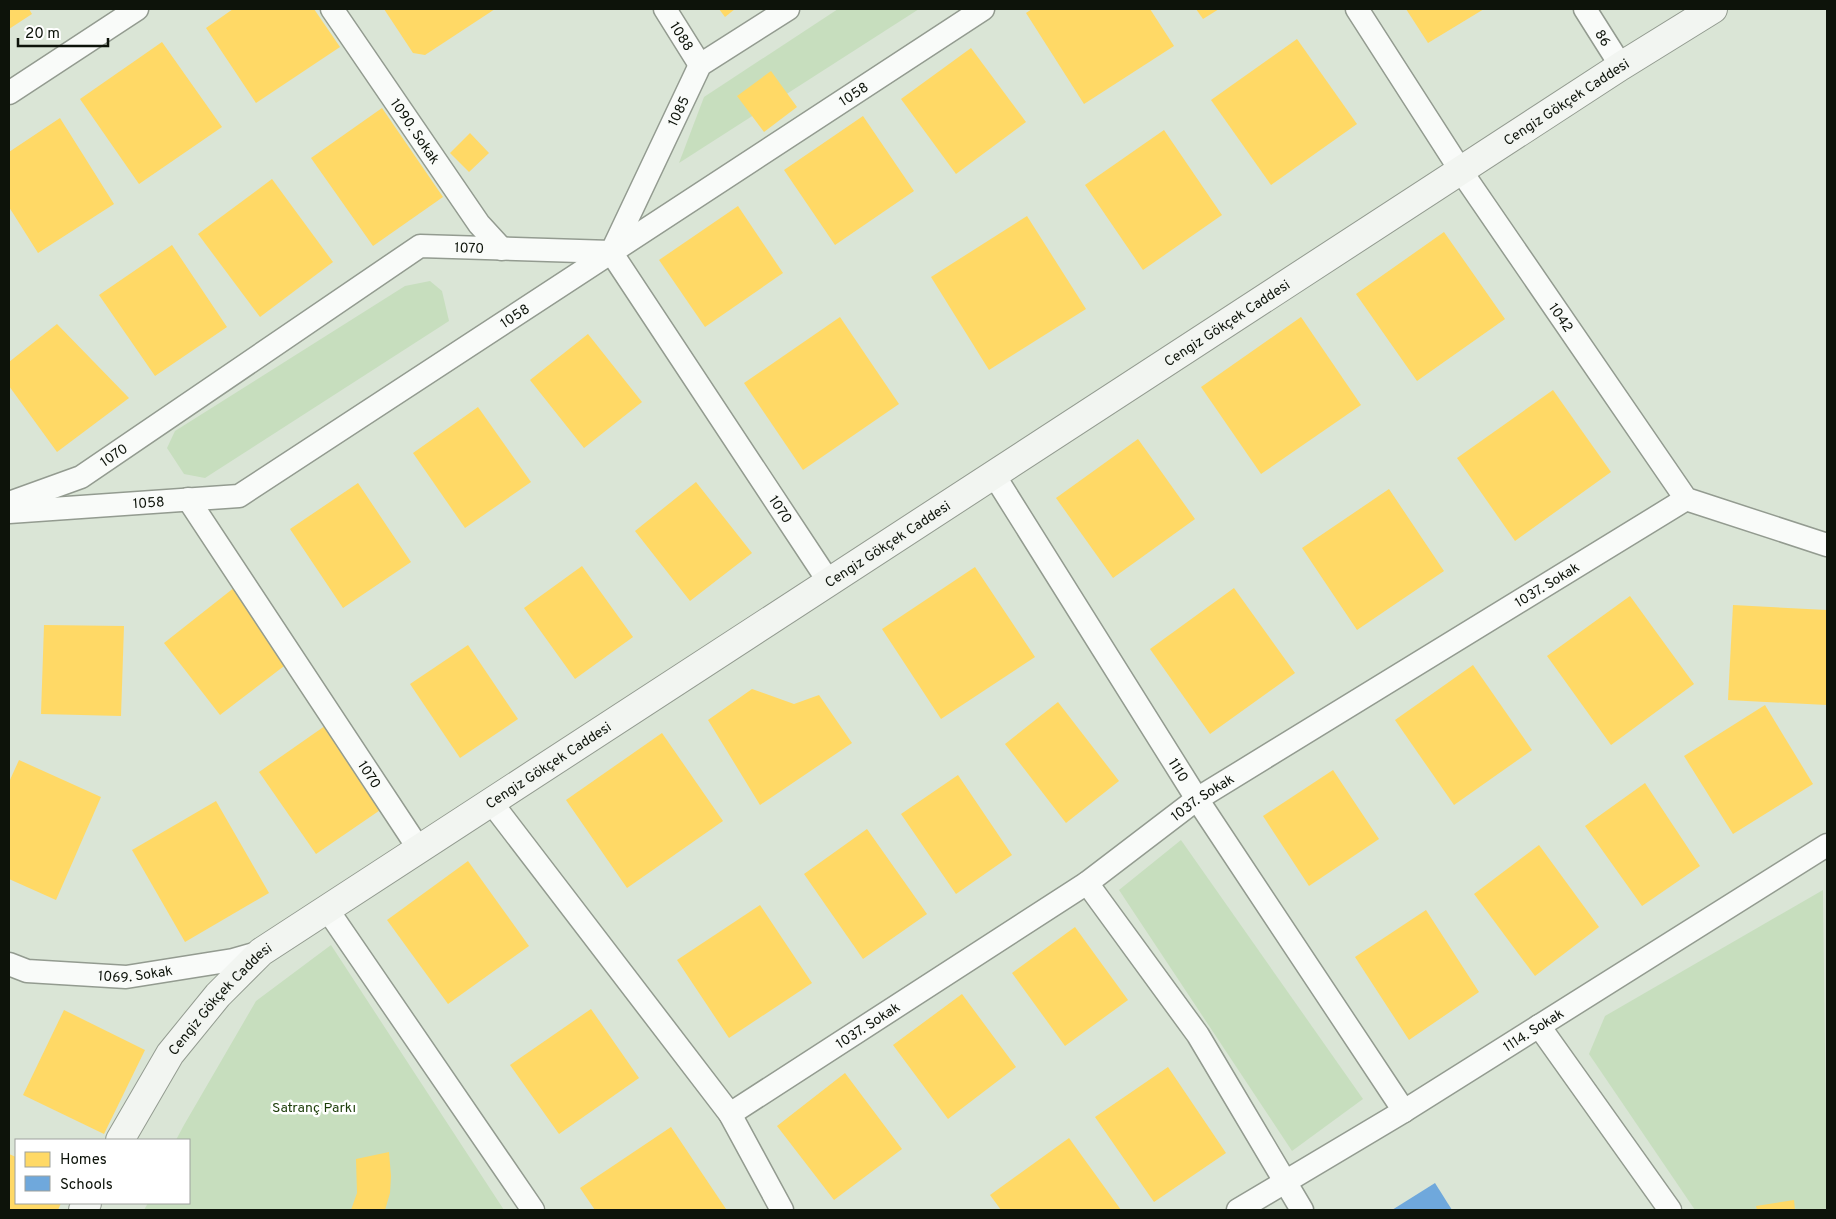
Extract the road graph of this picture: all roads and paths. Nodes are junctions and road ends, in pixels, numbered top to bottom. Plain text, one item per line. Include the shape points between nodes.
1 (137, 9) edge
2 (332, 9) edge
3 (665, 9) edge
4 (788, 9) edge
5 (982, 9) edge
6 (1357, 9) edge
7 (1585, 9) edge
8 (1713, 9) edge
9 (700, 65) junction
10 (1621, 66) junction
11 (9, 93) edge
12 (1460, 171) junction
13 (502, 249) junction
14 (611, 252) junction
15 (994, 475) junction
16 (188, 499) junction
17 (1686, 499) junction
18 (9, 503) edge
19 (9, 512) edge
20 (1827, 546) edge
21 (829, 582) junction
22 (1197, 800) junction
23 (491, 802) junction
24 (1827, 845) edge
25 (419, 849) junction
26 (1087, 882) junction
27 (327, 909) junction
28 (261, 952) junction
29 (9, 964) edge
30 (1539, 1026) junction
31 (1404, 1111) junction
32 (730, 1114) junction
33 (121, 1139) edge
34 (1286, 1182) junction
35 (533, 1210) edge
36 (782, 1210) edge
37 (1238, 1210) edge
38 (1302, 1210) edge
39 (1670, 1210) edge

1 - 11 street
2 - 13 street, 1090. Sokak via 479,224
3 - 9 street, 1088
4 - 9 street
5 - 14 street, 1058
6 - 12 street, 1042
7 - 10 street, 86
8 - 10 street, Cengiz Gökçek Caddesi
9 - 14 street, 1085
10 - 12 street, Cengiz Gökçek Caddesi
12 - 15 street, Cengiz Gökçek Caddesi
12 - 17 street, 1042
13 - 14 street, 1070
13 - 18 street, 1070 via 420,246 81,477
14 - 16 street, 1058 via 239,496
14 - 21 street, 1070
15 - 21 street, Cengiz Gökçek Caddesi
15 - 22 street, 1110
16 - 19 street, 1058
16 - 25 street, 1070
17 - 20 street
17 - 22 street, 1037. Sokak
21 - 23 street, Cengiz Gökçek Caddesi
22 - 26 street, 1037. Sokak
22 - 31 street, 1110
23 - 25 street, Cengiz Gökçek Caddesi
23 - 32 street
24 - 30 street, 1114. Sokak
25 - 27 street, Cengiz Gökçek Caddesi
26 - 32 street, 1037. Sokak
26 - 34 street via 1198,1035
27 - 28 street, Cengiz Gökçek Caddesi
27 - 35 street
28 - 29 street, 1069. Sokak via 233,960 126,977 26,972
28 - 33 street, Cengiz Gökçek Caddesi via 218,995 170,1054
30 - 31 street, 1114. Sokak
30 - 39 street
31 - 34 street, 1114. Sokak
32 - 36 street
34 - 37 street, 1114. Sokak
34 - 38 street

